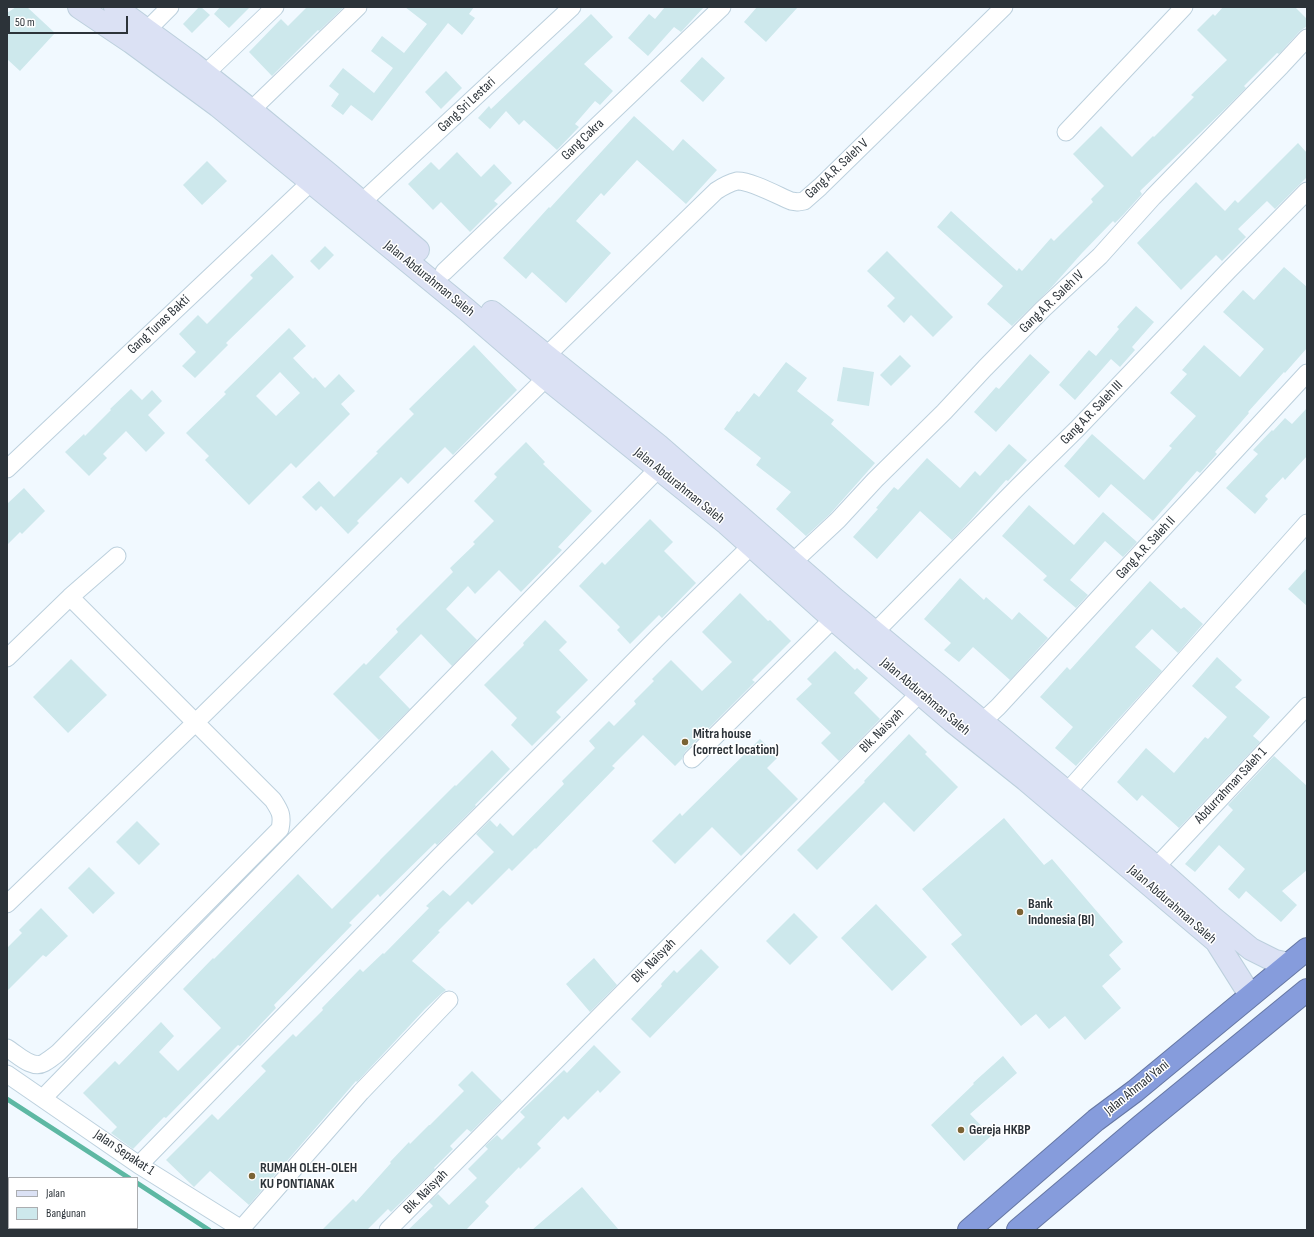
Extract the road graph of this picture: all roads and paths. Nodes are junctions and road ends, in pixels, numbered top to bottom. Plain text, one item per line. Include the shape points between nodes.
1 (79, 7) edge
2 (115, 7) edge
3 (170, 7) edge
4 (275, 7) edge
5 (358, 7) edge
6 (572, 7) edge
7 (722, 7) edge
8 (1004, 7) edge
9 (1184, 7) edge
10 (147, 30) junction
11 (1307, 38) edge
12 (206, 74) junction
13 (245, 117) junction
14 (1066, 132) dead end
15 (312, 181) junction
16 (1307, 191) edge
17 (362, 202) junction
18 (444, 272) junction
19 (546, 356) junction
20 (1307, 373) edge
21 (546, 378) junction
22 (7, 469) edge
23 (658, 469) junction
24 (732, 519) junction
25 (1307, 523) edge
26 (751, 546) junction
27 (117, 556) dead end
28 (793, 562) junction
29 (70, 597) junction
30 (833, 619) junction
31 (875, 632) junction
32 (7, 658) edge
33 (920, 693) junction
34 (1307, 706) edge
35 (983, 721) junction
36 (195, 723) junction
37 (692, 759) dead end
38 (1068, 792) junction
39 (1156, 867) junction
40 (1167, 889) junction
41 (7, 904) edge
42 (1307, 949) edge
43 (1288, 964) junction
44 (1307, 990) edge
45 (1250, 995) junction
46 (449, 1000) dead end
47 (7, 1048) edge
48 (7, 1074) edge
49 (43, 1098) junction
50 (139, 1165) junction
51 (220, 1226) edge
52 (242, 1229) edge
53 (388, 1230) edge
54 (969, 1230) edge
55 (1018, 1230) edge

1 - 13 street, Jalan Abdurahman Saleh via 218,106
2 - 10 street, Jalan Abdurahman Saleh
3 - 10 street
4 - 12 street
5 - 13 street
6 - 17 street, Gang Sri Lestari
7 - 18 street, Gang Cakra
8 - 19 street, Gang A.R. Saleh V via 804,201 791,201 747,182 737,181 716,191
9 - 14 street
10 - 12 street, Jalan Abdurahman Saleh
11 - 28 street, Gang A.R. Saleh IV via 1153,197 1100,256 1043,309 838,520
12 - 13 street, Jalan Abdurahman Saleh
13 - 15 street, Jalan Abdurahman Saleh
13 - 17 street, Jalan Abdurahman Saleh
15 - 21 street, Jalan Abdurahman Saleh
15 - 22 street, Gang Tunas Bakti
16 - 31 street, Gang A.R. Saleh III via 1077,429
17 - 18 street, Jalan Abdurahman Saleh
18 - 19 street, Jalan Abdurahman Saleh
19 - 24 street, Jalan Abdurahman Saleh via 658,445
20 - 35 street, Gang A.R. Saleh II
21 - 23 street, Jalan Abdurahman Saleh
21 - 36 street
23 - 24 street, Jalan Abdurahman Saleh
23 - 49 street
24 - 26 street, Jalan Abdurahman Saleh
24 - 28 street, Jalan Abdurahman Saleh
25 - 38 street
26 - 30 street, Jalan Abdurahman Saleh
26 - 50 street via 439,857
27 - 29 street
28 - 31 street, Jalan Abdurahman Saleh
29 - 32 street
29 - 36 street
30 - 33 street, Jalan Abdurahman Saleh
30 - 37 street
31 - 35 street, Jalan Abdurahman Saleh
33 - 40 street, Jalan Abdurahman Saleh via 1026,780
33 - 53 street, Blk. Naisyah
34 - 39 street, Abdurrahman Saleh 1
35 - 38 street, Jalan Abdurahman Saleh
36 - 41 street
36 - 47 street via 272,800 282,814 280,829 58,1053 43,1064 35,1065
38 - 39 street, Jalan Abdurahman Saleh
39 - 40 street, Jalan Abdurahman Saleh
40 - 43 street, Jalan Abdurahman Saleh via 1212,917 1251,949 1275,961
40 - 45 street, Jalan Abdurahman Saleh via 1216,941
42 - 43 highway, Jalan Ahmad Yani
43 - 45 highway, Jalan Ahmad Yani
44 - 55 highway
45 - 54 highway, Jalan Ahmad Yani via 1096,1120
46 - 52 street via 361,1092
48 - 49 street, Jalan Sepakat 1
49 - 50 street, Jalan Sepakat 1
50 - 51 street, Jalan Sepakat 1
51 - 52 street, Jalan Sepakat 1

